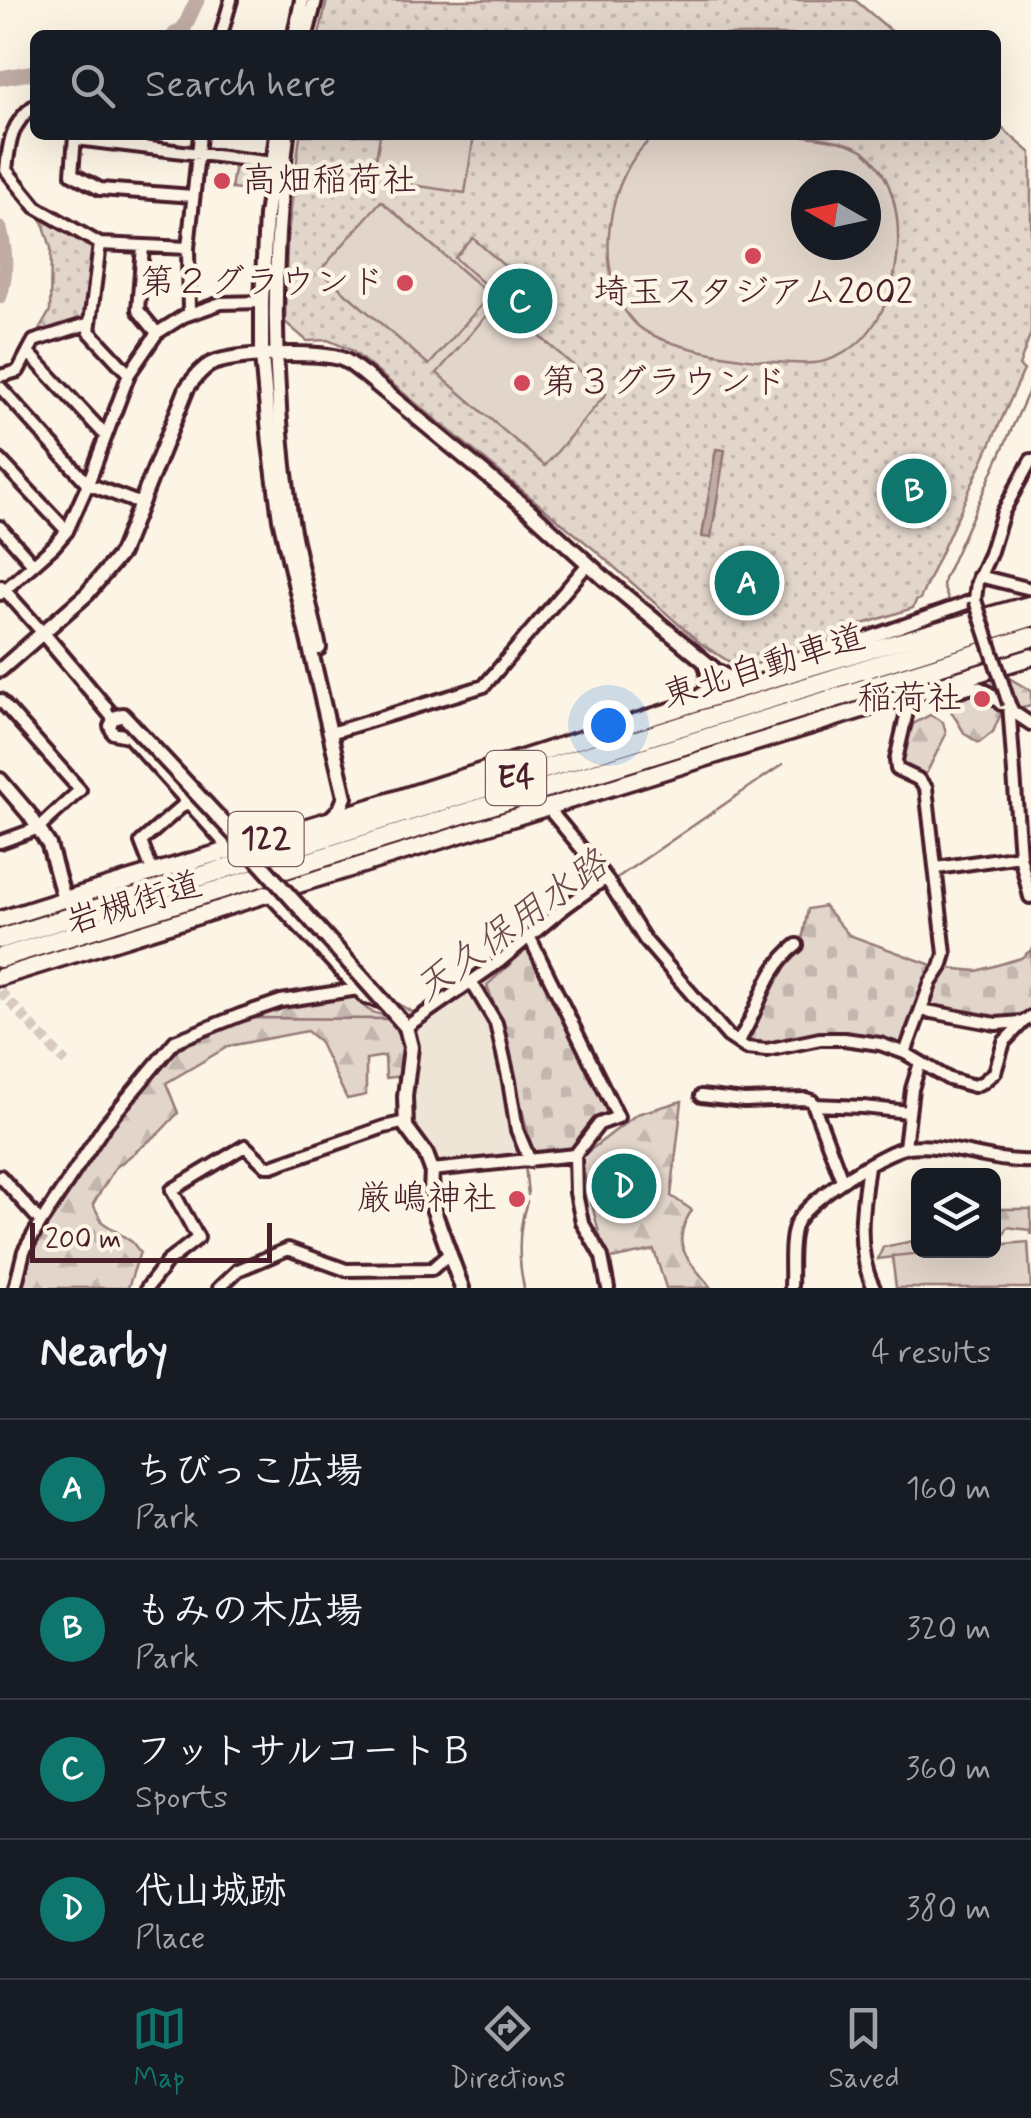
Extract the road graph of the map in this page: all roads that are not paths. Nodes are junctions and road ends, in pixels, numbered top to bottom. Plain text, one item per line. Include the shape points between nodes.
1 (231, 0) edge
2 (302, 0) edge
3 (315, 0) edge
4 (222, 30) edge
5 (296, 30) edge
6 (307, 30) edge
7 (30, 109) edge
8 (75, 140) edge
9 (199, 140) edge
10 (276, 140) edge
11 (287, 140) edge
12 (144, 141) edge
13 (196, 154) junction
14 (273, 162) junction
15 (193, 196) junction
16 (100, 244) junction
17 (143, 246) junction
18 (188, 248) junction
19 (262, 302) junction
20 (189, 314) junction
21 (90, 323) junction
22 (157, 332) junction
23 (28, 352) junction
24 (269, 356) junction
25 (129, 374) junction
26 (0, 376) edge
27 (0, 387) edge
28 (106, 436) junction
29 (0, 460) edge
30 (1031, 460) edge
31 (88, 484) junction
32 (141, 504) junction
33 (0, 528) edge
34 (67, 531) junction
35 (33, 564) junction
36 (588, 564) junction
37 (979, 576) junction
38 (2, 590) edge
39 (1031, 590) edge
40 (975, 600) junction
41 (1031, 604) edge
42 (1031, 618) edge
43 (42, 632) junction
44 (1031, 637) edge
45 (868, 644) junction
46 (1031, 657) edge
47 (705, 662) junction
48 (0, 670) edge
49 (757, 685) junction
50 (930, 688) junction
51 (911, 694) junction
52 (0, 700) edge
53 (1009, 704) junction
54 (682, 708) junction
55 (114, 718) junction
56 (1031, 724) edge
57 (338, 731) junction
58 (0, 780) edge
59 (188, 801) junction
60 (374, 806) junction
61 (547, 807) junction
62 (329, 820) junction
63 (39, 828) junction
64 (0, 842) edge
65 (230, 849) junction
66 (1020, 856) junction
67 (936, 868) junction
68 (153, 873) junction
69 (606, 878) junction
70 (268, 893) junction
71 (1030, 897) edge
72 (64, 899) junction
73 (0, 920) edge
74 (529, 936) junction
75 (0, 939) edge
76 (797, 946) dead end
77 (0, 958) edge
78 (0, 977) edge
79 (471, 981) junction
80 (358, 989) junction
81 (384, 1002) junction
82 (921, 1010) junction
83 (1027, 1020) edge
84 (406, 1027) junction
85 (738, 1042) junction
86 (905, 1053) junction
87 (920, 1063) junction
88 (701, 1096) dead end
89 (814, 1105) junction
90 (908, 1112) junction
91 (406, 1122) junction
92 (905, 1147) junction
93 (576, 1155) junction
94 (530, 1161) junction
95 (1031, 1161) edge
96 (868, 1166) junction
97 (432, 1170) junction
98 (0, 1176) edge
99 (842, 1180) junction
100 (10, 1188) junction
101 (0, 1197) edge
102 (41, 1222) junction
103 (450, 1253) junction
104 (15, 1288) edge
105 (148, 1288) edge
106 (219, 1288) edge
107 (462, 1288) edge
108 (608, 1288) edge
109 (792, 1288) edge
110 (874, 1288) edge

1 - 4 street
2 - 5 street
3 - 6 street
7 - 16 street via 9,139 6,170 36,207
8 - 15 street via 72,174 100,189
9 - 13 street
10 - 14 street
11 - 24 street
12 - 13 street
13 - 14 street
13 - 15 street
14 - 19 street
15 - 18 street
16 - 17 street
16 - 21 street
17 - 18 street
17 - 22 street via 138,310
18 - 20 street
19 - 20 street via 221,303
19 - 24 street
20 - 22 street
21 - 23 street via 34,341
21 - 25 street via 89,331
22 - 25 street
23 - 26 street via 18,371
23 - 28 street
24 - 32 street via 228,358 198,374 186,388
24 - 36 street via 346,360
24 - 57 street via 291,516
24 - 62 street via 280,518 346,797
25 - 28 street
27 - 31 street
28 - 31 street
29 - 34 street
30 - 37 street
31 - 32 street
31 - 34 street
32 - 43 street via 121,553
33 - 35 street
34 - 35 street
35 - 38 street
36 - 47 street
36 - 57 street via 484,686
37 - 39 street
37 - 40 street
38 - 43 street
40 - 45 street
40 - 53 street, bridge
41 - 45 highway, 岩槻街道 / 122
42 - 75 highway, 東北自動車道 / E4
43 - 48 street
43 - 55 street
44 - 77 highway, 東北自動車道 / E4
45 - 49 highway, 岩槻街道 / 122
46 - 50 highway, 岩槻街道 / 122
47 - 49 street via 728,678
47 - 54 street via 707,690
49 - 54 highway, 岩槻街道 / 122
50 - 51 highway, 岩槻街道 / 122
50 - 53 street via 944,695 984,687
51 - 61 highway, 岩槻街道 / 122
51 - 67 street via 897,770 926,788
52 - 63 street via 80,790
53 - 56 street
53 - 66 street
54 - 60 highway, 岩槻街道 / 122
55 - 59 street via 113,733 128,736
55 - 81 street, bridge via 123,715
57 - 60 street via 351,796
58 - 63 street
59 - 65 street
59 - 68 street via 141,842
60 - 62 highway, 岩槻街道 / 122
61 - 69 street
61 - 70 highway, 岩槻街道 / 122
62 - 65 highway, 岩槻街道 / 122
63 - 64 street
63 - 72 street
65 - 68 highway, 岩槻街道 / 122
66 - 67 street
66 - 71 street
67 - 82 street via 945,954
68 - 72 highway, 岩槻街道 / 122
69 - 74 street
69 - 85 street via 656,954
70 - 78 highway, 岩槻街道 / 122
70 - 80 street
72 - 73 highway, 岩槻街道 / 122
74 - 79 street
74 - 93 street via 618,1116 599,1124
76 - 85 street via 774,968
79 - 84 street
79 - 94 street via 496,1023 516,1130
80 - 81 street
80 - 102 street via 281,1001 175,1041 105,1125
81 - 84 street
82 - 83 street via 996,1024
82 - 86 street
83 - 87 street via 1004,1042 994,1072 974,1086
84 - 91 street
85 - 86 street via 768,1050 844,1039
86 - 87 street
87 - 90 street
88 - 89 street via 806,1099
89 - 90 street
89 - 99 street
90 - 92 street
91 - 97 street
91 - 105 street via 272,1166 245,1146 172,1190 198,1238
92 - 95 street
92 - 96 street
93 - 94 street
93 - 108 street via 582,1222 602,1257
94 - 97 street
96 - 99 street
96 - 110 street via 862,1252
97 - 103 street via 434,1212
98 - 100 street
99 - 109 street via 796,1224
100 - 101 street
100 - 102 street
102 - 104 street via 24,1251
103 - 106 street via 432,1269 346,1270 288,1249 238,1270
103 - 107 street

